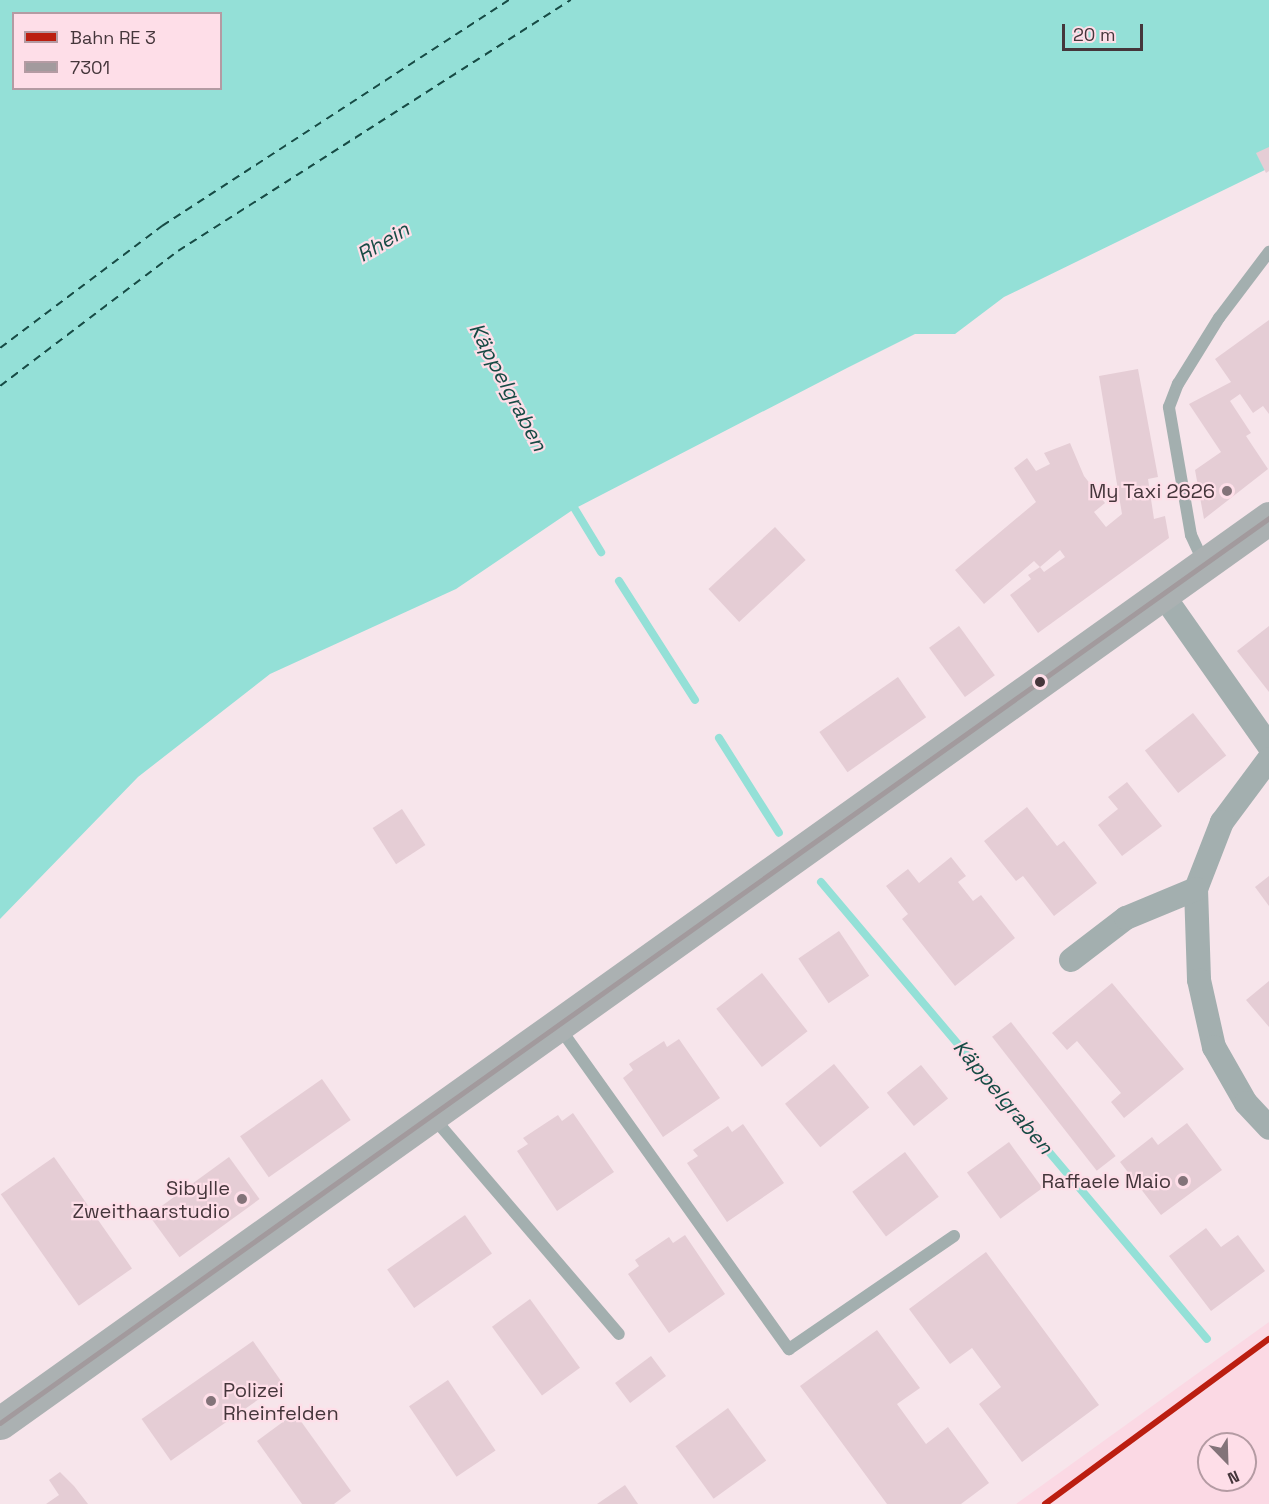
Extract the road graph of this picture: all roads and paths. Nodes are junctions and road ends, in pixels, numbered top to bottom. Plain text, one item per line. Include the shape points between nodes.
1 (1269, 252) edge
2 (1269, 518) edge
3 (1205, 566) junction
4 (1162, 595) junction
5 (1269, 746) edge
6 (1269, 759) edge
7 (1196, 889) junction
8 (1071, 960) dead end
9 (559, 1027) junction
10 (432, 1116) junction
11 (1269, 1128) edge
12 (954, 1236) dead end
13 (619, 1334) dead end
14 (0, 1423) edge

1 - 3 lane via 1219,318 1178,384 1169,407 1191,535
2 - 3 main road
3 - 4 main road
4 - 5 street
4 - 9 main road
6 - 7 street via 1222,822
7 - 8 street via 1126,918
7 - 11 street via 1200,980 1214,1047 1246,1103
9 - 10 main road
9 - 12 lane via 789,1349
10 - 13 lane
10 - 14 main road

